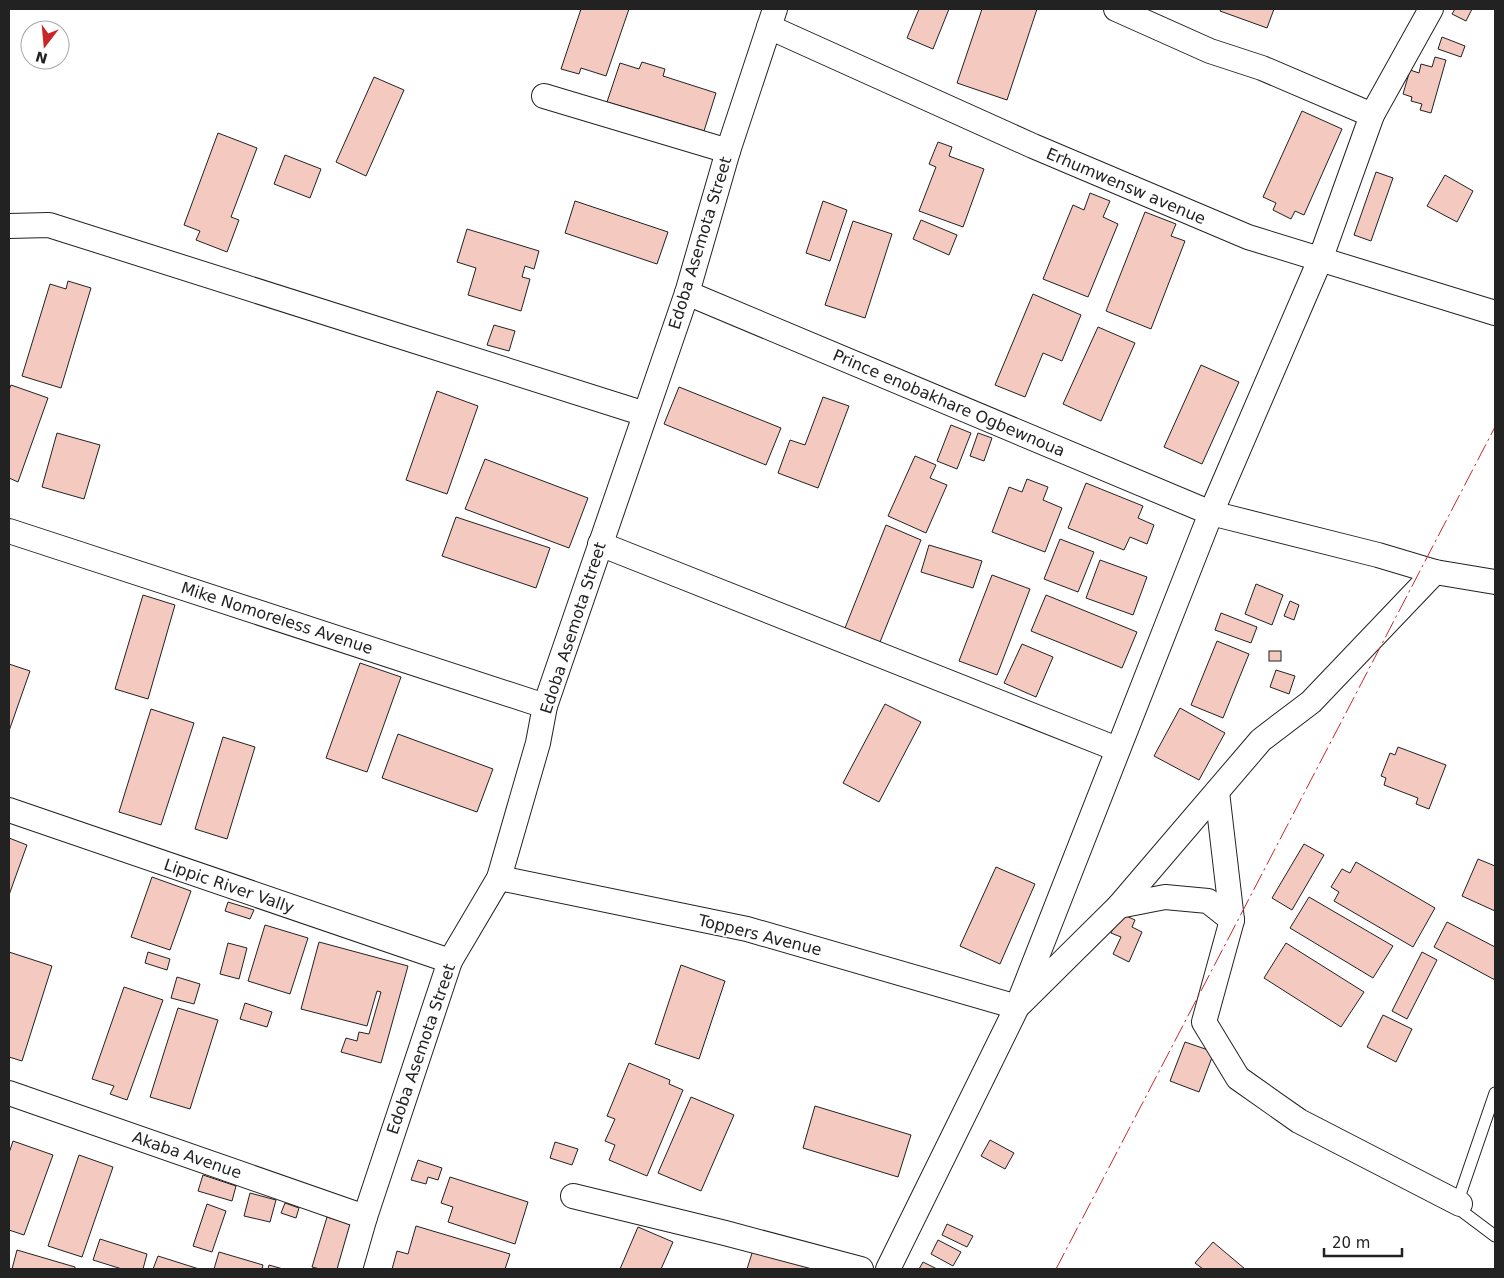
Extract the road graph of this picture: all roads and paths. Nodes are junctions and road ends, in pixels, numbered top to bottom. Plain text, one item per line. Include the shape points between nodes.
1 (1116, 9) edge
2 (1431, 9) edge
3 (772, 18) edge
4 (544, 96) dead end
5 (1372, 114) junction
6 (728, 151) junction
7 (9, 226) edge
8 (1320, 260) junction
9 (687, 293) junction
10 (1495, 313) edge
11 (645, 414) junction
12 (1211, 513) junction
13 (9, 531) edge
14 (600, 544) junction
15 (1435, 572) junction
16 (1495, 582) edge
17 (545, 706) junction
18 (1117, 749) junction
19 (1217, 792) junction
20 (9, 810) edge
21 (499, 878) junction
22 (1119, 906) junction
23 (1232, 920) junction
24 (450, 962) junction
25 (1017, 1007) junction
26 (9, 1093) edge
27 (1495, 1093) edge
28 (573, 1196) dead end
29 (1460, 1204) junction
30 (365, 1217) junction
31 (1495, 1236) edge
32 (350, 1269) edge
33 (861, 1269) edge
34 (888, 1269) edge

1 - 5 street via 1210,51 1262,68
2 - 5 street
3 - 6 street, Edoba Asemota Street
3 - 8 street, Erhumwensw avenue via 1033,146 1239,234
4 - 6 street
5 - 8 street
6 - 9 street, Edoba Asemota Street
7 - 11 street via 49,225
8 - 10 street, Erhumwensw avenue
8 - 12 street
9 - 11 street, Edoba Asemota Street
9 - 12 street, Prince enobakhare Ogbewnoua
11 - 14 street, Edoba Asemota Street
12 - 15 street, Prince enobakhare Ogbewnoua
12 - 18 street
13 - 17 street, Mike Nomoreless Avenue
14 - 17 street, Edoba Asemota Street
14 - 18 street
15 - 16 street, Prince enobakhare Ogbewnoua
15 - 19 street via 1311,702 1261,740
17 - 21 street, Edoba Asemota Street via 538,743
18 - 25 street
19 - 22 street
19 - 23 street
20 - 24 street, Lippic River Vally
21 - 24 street, Edoba Asemota Street
21 - 25 street, Toppers Avenue via 747,929
22 - 23 street via 1165,897 1208,901
22 - 25 street
23 - 29 street via 1204,1022 1238,1078 1299,1121
24 - 30 street, Edoba Asemota Street
25 - 34 street
26 - 30 street, Akaba Avenue
27 - 29 lane
28 - 33 street
29 - 31 lane via 1463,1212
30 - 32 street, Edoba Asemota Street

